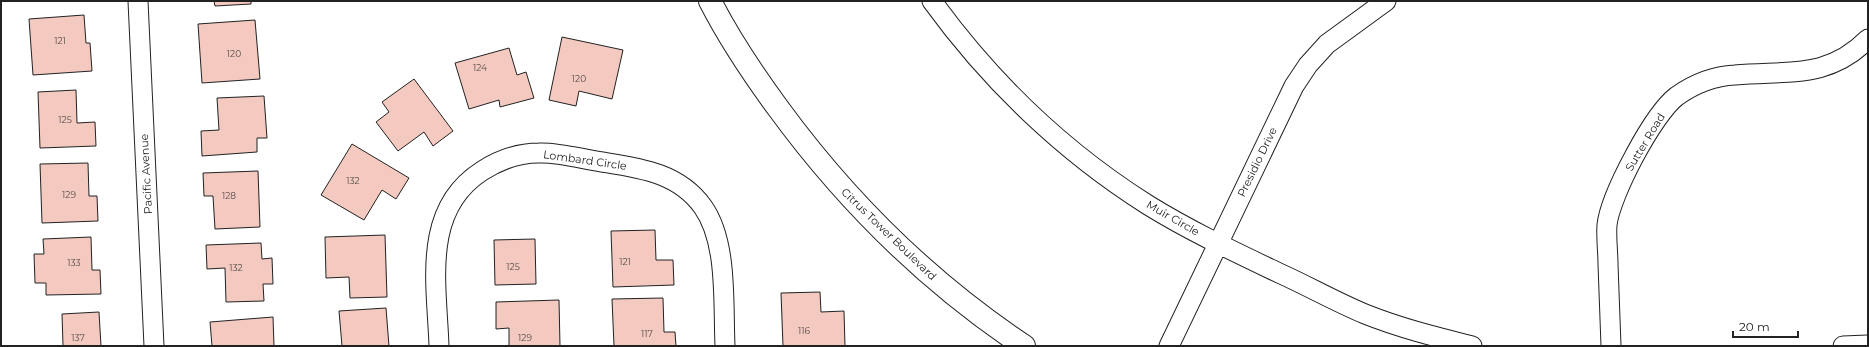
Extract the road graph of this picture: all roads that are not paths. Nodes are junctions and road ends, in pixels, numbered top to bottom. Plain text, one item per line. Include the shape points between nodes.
1 (138, 1) edge
2 (710, 1) edge
3 (932, 1) edge
4 (1380, 3) edge
5 (1868, 39) edge
6 (1218, 244) junction
7 (1868, 345) edge
8 (154, 346) edge
9 (440, 346) edge
10 (725, 346) edge
11 (1024, 346) edge
12 (1169, 346) edge
13 (1472, 346) edge
14 (1611, 346) edge
15 (1843, 346) edge

1 - 8 street, Pacific Avenue
2 - 11 main road, Citrus Tower Boulevard via 760,83 803,142 852,200 942,286
3 - 6 street, Muir Circle via 998,81 1048,129 1102,173 1148,204
4 - 6 street, Presidio Drive via 1327,44 1308,65 1294,86
5 - 14 street, Sutter Road via 1856,51 1836,64 1813,71 1734,75 1694,85 1675,97 1659,114 1618,186 1610,206 1607,226
6 - 12 street, Presidio Drive
6 - 13 street, Muir Circle via 1365,314 1421,334
7 - 15 street
9 - 10 street, Lombard Circle via 436,261 438,236 444,215 456,194 474,176 494,163 540,153 645,169 669,177 689,191 715,229 720,249

